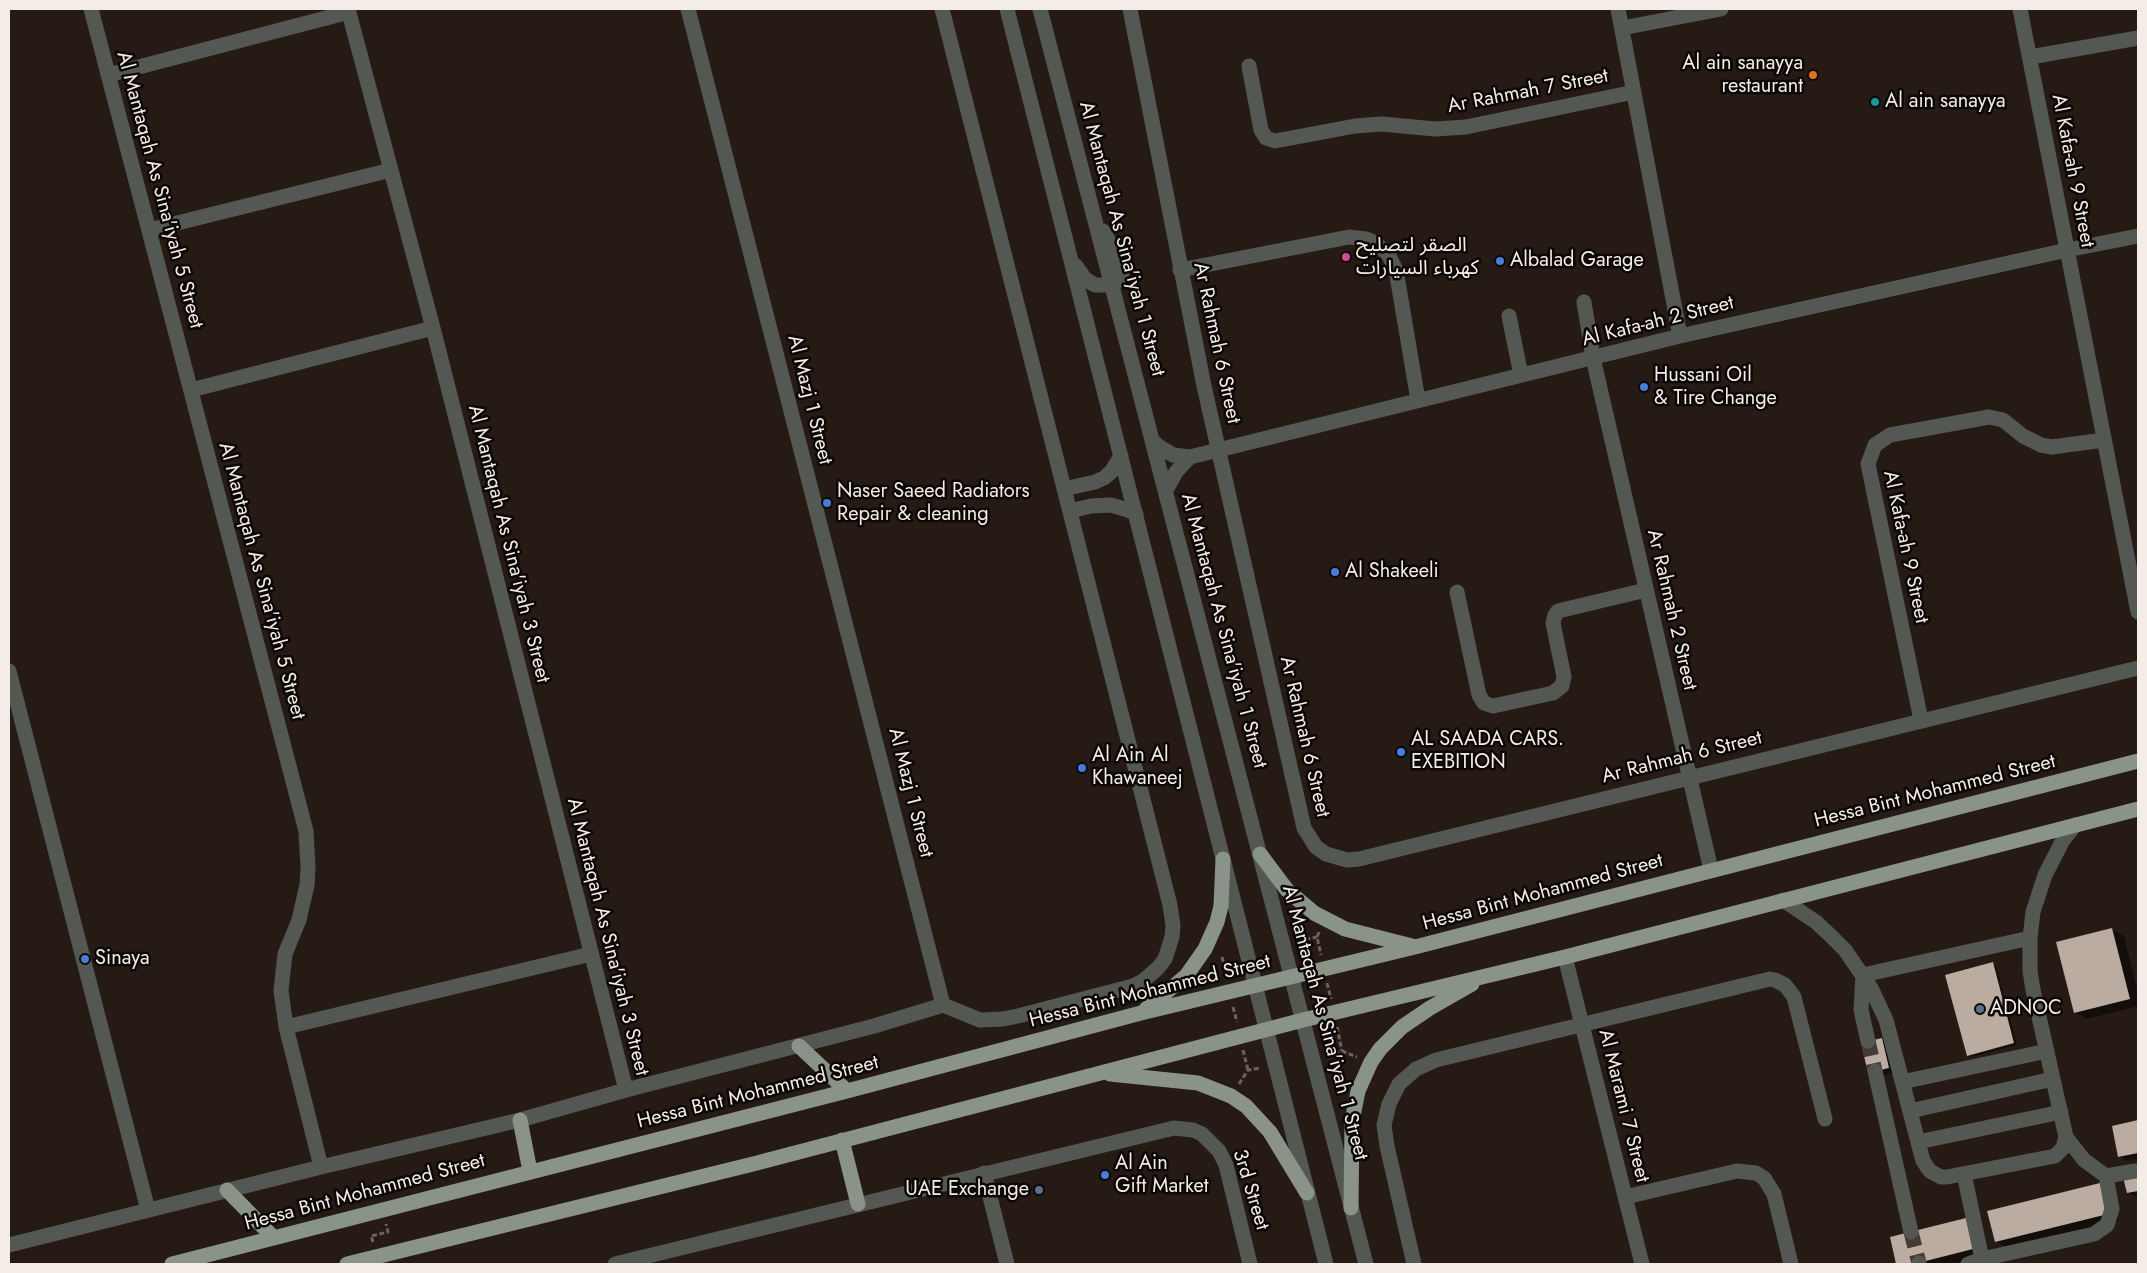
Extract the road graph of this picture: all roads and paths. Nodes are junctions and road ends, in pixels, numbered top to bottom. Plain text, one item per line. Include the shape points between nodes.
1 (91, 9) edge
2 (688, 9) edge
3 (942, 9) edge
4 (1007, 9) edge
5 (1040, 9) edge
6 (1130, 9) edge
7 (1618, 9) edge
8 (1721, 9) edge
9 (2020, 9) edge
10 (349, 10) edge
11 (1622, 28) junction
12 (2138, 38) edge
13 (2030, 58) junction
14 (1249, 66) dead end
15 (108, 75) junction
16 (1634, 92) junction
17 (391, 170) junction
18 (149, 230) junction
19 (2138, 236) edge
20 (2067, 250) junction
21 (1071, 258) junction
22 (1180, 270) junction
23 (1112, 285) junction
24 (1584, 302) dead end
25 (1509, 316) dead end
26 (432, 328) junction
27 (1680, 336) junction
28 (1593, 358) junction
29 (1521, 375) junction
30 (191, 390) junction
31 (1418, 400) junction
32 (1152, 440) junction
33 (2104, 440) junction
34 (1218, 449) junction
35 (1122, 456) junction
36 (1190, 457) junction
37 (1064, 489) junction
38 (1166, 490) junction
39 (1070, 511) junction
40 (1136, 514) junction
41 (1646, 590) junction
42 (1457, 592) dead end
43 (2137, 596) edge
44 (2138, 612) edge
45 (2138, 668) edge
46 (9, 671) edge
47 (1922, 720) junction
48 (2138, 761) edge
49 (1690, 777) junction
50 (2138, 809) edge
51 (2075, 825) junction
52 (1260, 854) junction
53 (1223, 859) junction
54 (1711, 870) junction
55 (1783, 900) junction
56 (1317, 937) dead end
57 (2030, 938) junction
58 (1416, 947) junction
59 (591, 954) junction
60 (1222, 957) dead end
61 (1565, 957) junction
62 (1324, 969) junction
63 (1488, 975) junction
64 (1863, 975) junction
65 (1292, 977) junction
66 (1255, 986) junction
67 (1230, 992) junction
68 (944, 1006) junction
69 (1141, 1013) junction
70 (1334, 1013) junction
71 (1303, 1020) junction
72 (1582, 1024) junction
73 (286, 1027) junction
74 (1266, 1030) junction
75 (1240, 1037) junction
76 (1868, 1041) tunnel mouth
77 (799, 1046) junction
78 (1342, 1051) dead end
79 (2047, 1051) junction
80 (1248, 1070) dead end
81 (1875, 1072) tunnel mouth
82 (1101, 1073) junction
83 (2053, 1079) junction
84 (1902, 1082) junction
85 (626, 1090) junction
86 (847, 1091) junction
87 (1910, 1111) junction
88 (2060, 1112) junction
89 (1826, 1119) dead end
90 (520, 1120) junction
91 (2066, 1137) junction
92 (842, 1140) junction
93 (1918, 1142) junction
94 (321, 1167) junction
95 (530, 1171) junction
96 (2135, 1171) dead end
97 (984, 1173) junction
98 (1964, 1174) junction
99 (2106, 1176) junction
100 (227, 1190) junction
101 (1307, 1193) junction
102 (1625, 1197) junction
103 (858, 1204) junction
104 (1351, 1208) junction
105 (148, 1210) junction
106 (382, 1210) junction
107 (1911, 1232) tunnel mouth
108 (274, 1238) junction
109 (9, 1246) edge
110 (377, 1257) junction
111 (665, 1258) edge
112 (1975, 1262) edge
113 (172, 1264) edge
114 (347, 1264) edge
115 (615, 1264) edge
116 (1007, 1264) edge
117 (1250, 1264) edge
118 (1326, 1264) edge
119 (1366, 1264) edge
120 (1414, 1264) edge
121 (1642, 1264) edge
122 (1791, 1264) edge

1 - 15 street, Al Mantaqah As Sina'iyah 5 Street
2 - 68 street, Al Mazj 1 Street
3 - 37 street
4 - 21 street
5 - 23 street, Al Mantaqah As Sina'iyah 1 Street
6 - 22 street, Ar Rahmah 6 Street
7 - 11 street, Ar Rahmah 7 Street
8 - 11 street
9 - 13 street, Al Kafa-ah 9 Street
10 - 15 street
10 - 17 street, Al Mantaqah As Sina'iyah 3 Street
11 - 16 street, Ar Rahmah 7 Street
12 - 13 street
13 - 20 street, Al Kafa-ah 9 Street
14 - 16 street, Ar Rahmah 7 Street via 1261,130 1266,138 1275,141 1364,125 1466,127
15 - 18 street, Al Mantaqah As Sina'iyah 5 Street
16 - 27 street, Ar Rahmah 7 Street
17 - 18 street
17 - 26 street, Al Mantaqah As Sina'iyah 3 Street
18 - 30 street, Al Mantaqah As Sina'iyah 5 Street
19 - 20 street, Al Kafa-ah 2 Street
20 - 27 street, Al Kafa-ah 2 Street
20 - 33 street, Al Kafa-ah 9 Street
21 - 23 street via 1090,283 1100,287
21 - 35 street
22 - 31 street via 1349,237 1374,242 1388,254 1396,270
22 - 34 street, Ar Rahmah 6 Street
23 - 32 street, Al Mantaqah As Sina'iyah 1 Street
24 - 28 street, Ar Rahmah 2 Street
25 - 29 street
26 - 30 street
26 - 59 street, Al Mantaqah As Sina'iyah 3 Street
27 - 28 street, Al Kafa-ah 2 Street
28 - 29 street, Al Kafa-ah 2 Street
28 - 41 street, Ar Rahmah 2 Street
29 - 31 street, Al Kafa-ah 2 Street
30 - 73 street, Al Mantaqah As Sina'iyah 5 Street via 306,831 307,885 282,972 282,1009
31 - 34 street, Al Kafa-ah 2 Street
32 - 36 street, Al Kafa-ah 2 Street via 1173,455
32 - 38 street, Al Mantaqah As Sina'iyah 1 Street
33 - 43 street, Al Kafa-ah 9 Street
33 - 47 street, Al Kafa-ah 9 Street via 2052,447 2041,445 2003,420 1989,417 1890,435 1875,445 1868,464
34 - 36 street, Al Kafa-ah 2 Street
34 - 49 street, Ar Rahmah 6 Street via 1304,828 1309,838 1326,854 1347,860 1359,859
35 - 37 street via 1104,478
35 - 40 street
36 - 38 street
37 - 39 street
38 - 52 street, Al Mantaqah As Sina'iyah 1 Street
39 - 40 street via 1101,504
39 - 68 street via 1170,905 1173,926 1169,948 1158,968 1133,986 1018,1016 980,1020
40 - 53 street
41 - 42 street via 1558,611 1553,624 1564,677 1562,686 1553,693 1493,706 1484,703 1479,695
41 - 49 street, Ar Rahmah 2 Street
43 - 44 street, Al Kafa-ah 9 Street
45 - 47 street, Ar Rahmah 6 Street
46 - 105 street
47 - 49 street, Ar Rahmah 6 Street
48 - 54 main road, Hessa Bint Mohammed Street
49 - 54 street, Ar Rahmah 2 Street
50 - 51 main road
51 - 55 main road
51 - 57 street via 2045,874 2033,912
52 - 58 main road via 1287,890 1314,913 1345,929
52 - 65 street, Al Mantaqah As Sina'iyah 1 Street
53 - 66 street
53 - 69 main road via 1219,914 1205,949 1186,976
54 - 58 main road, Hessa Bint Mohammed Street
55 - 61 main road
55 - 64 street via 1831,936
56 - 62 path
57 - 64 street
57 - 79 street via 2030,971
58 - 62 main road, Hessa Bint Mohammed Street
59 - 73 street
59 - 85 street, Al Mantaqah As Sina'iyah 3 Street
60 - 67 path
61 - 63 main road
61 - 72 street, Al Marami 7 Street
62 - 65 main road, Hessa Bint Mohammed Street
62 - 70 path
63 - 70 main road
63 - 104 main road via 1402,1027 1372,1062 1358,1091 1352,1121
64 - 76 street via 1861,1010
64 - 84 street via 1886,1020
65 - 66 main road, Hessa Bint Mohammed Street
65 - 71 street, Al Mantaqah As Sina'iyah 1 Street
66 - 67 main road, Hessa Bint Mohammed Street
66 - 74 street
67 - 69 main road, Hessa Bint Mohammed Street
67 - 75 path
68 - 77 street
69 - 86 main road, Hessa Bint Mohammed Street
70 - 71 main road
70 - 78 path
71 - 74 main road
71 - 104 street, Al Mantaqah As Sina'iyah 1 Street
72 - 89 street via 1770,979 1780,982 1791,990 1794,997
72 - 102 street, Al Marami 7 Street
72 - 120 street via 1436,1060 1416,1070 1400,1084 1389,1104 1384,1125
73 - 94 street, Al Mantaqah As Sina'iyah 5 Street
74 - 75 main road
74 - 101 street
75 - 80 path
75 - 82 main road
77 - 85 street
77 - 86 main road
79 - 83 street
79 - 84 street
81 - 107 street
82 - 92 main road
82 - 101 main road via 1198,1082 1231,1096 1246,1106 1270,1132
83 - 87 street
83 - 88 street
84 - 87 street
85 - 90 street
86 - 95 main road, Hessa Bint Mohammed Street
87 - 93 street
88 - 91 street
88 - 93 street
90 - 94 street
90 - 95 main road
91 - 98 street via 2064,1148 2055,1156
91 - 99 street via 2084,1160
92 - 103 main road
92 - 110 main road
93 - 98 street via 1923,1161 1930,1171 1941,1177
94 - 100 street
95 - 106 main road, Hessa Bint Mohammed Street
96 - 99 street
97 - 103 street
97 - 116 street
97 - 117 street, 3rd Street via 1165,1128 1184,1128 1202,1134 1223,1158
98 - 112 street
99 - 112 street via 2112,1214 2099,1232
100 - 105 street
100 - 108 main road
101 - 118 street
102 - 121 street, Al Marami 7 Street
102 - 122 street via 1738,1171 1756,1173 1764,1178 1774,1194
103 - 111 street
104 - 119 street, Al Mantaqah As Sina'iyah 1 Street
105 - 109 street
106 - 108 main road, Hessa Bint Mohammed Street
106 - 110 path via 388,1232 371,1236
108 - 113 main road, Hessa Bint Mohammed Street
110 - 114 main road
111 - 115 street

